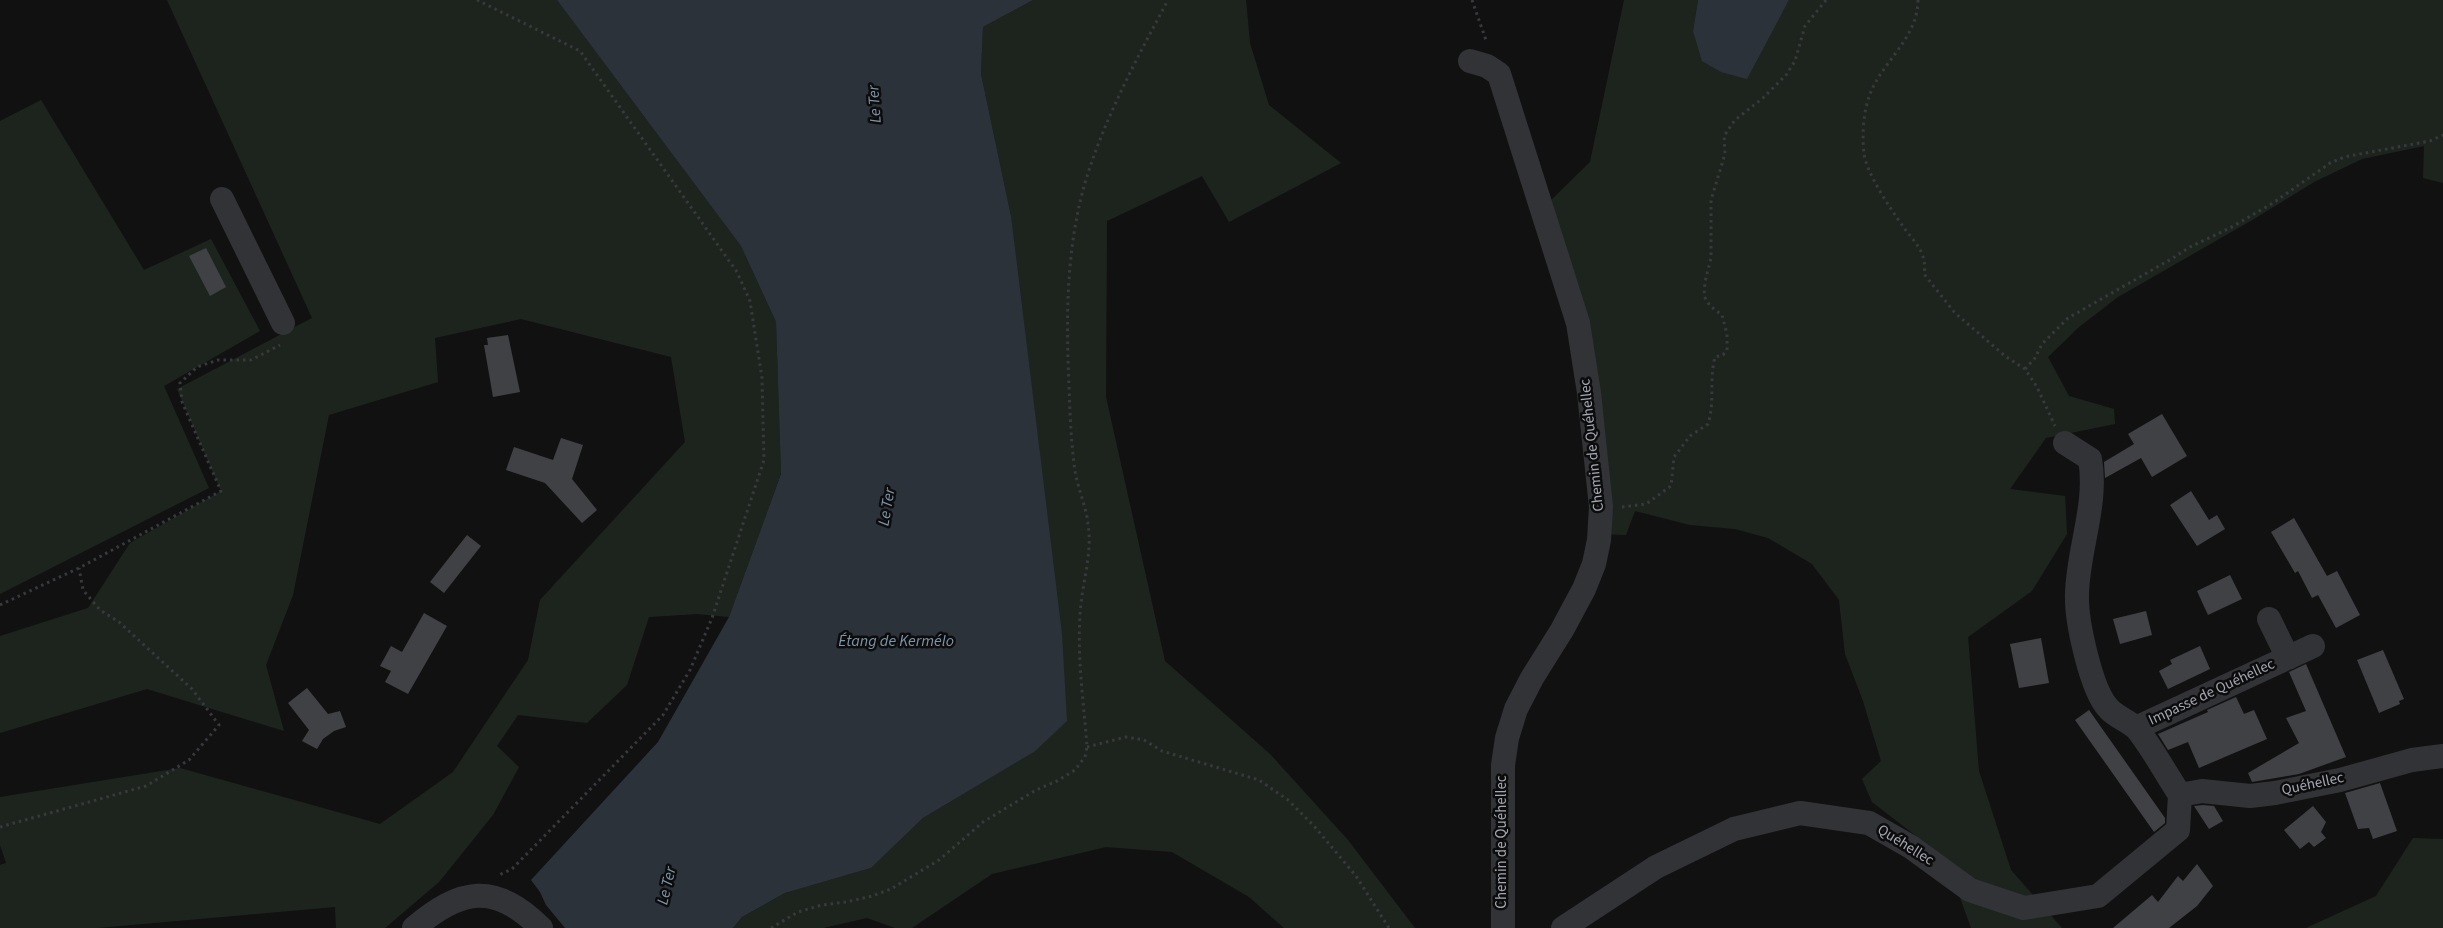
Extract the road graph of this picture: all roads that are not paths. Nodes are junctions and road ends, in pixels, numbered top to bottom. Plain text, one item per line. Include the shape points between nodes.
1 (1470, 61) dead end
2 (222, 199) dead end
3 (283, 323) road end
4 (2065, 443) road end
5 (2269, 619) dead end
6 (2313, 646) dead end
7 (2288, 658) junction
8 (2136, 728) junction
9 (2443, 756) edge
10 (2180, 795) junction
11 (414, 928) edge
12 (541, 928) edge
13 (1503, 928) edge
14 (1562, 928) edge

1 - 13 street, Chemin de Quéhellec via 1499,74 1578,323 1601,506 1597,548 1584,589 1532,678 1516,709 1507,738 1503,765
2 - 3 street
4 - 8 street via 2090,459 2093,477 2077,594 2087,655 2097,694 2109,710
5 - 7 street, Impasse de Quéhellec
6 - 7 street, Impasse de Quéhellec
7 - 8 street, Impasse de Quéhellec
8 - 10 street
9 - 10 street, Quéhellec via 2412,760 2340,780 2275,793 2250,796 2202,791
10 - 14 street, Quéhellec via 2178,830 2098,896 2024,908 1970,890 1911,847 1868,823 1800,813 1734,828 1656,867
11 - 12 street via 451,901 478,895 504,900

